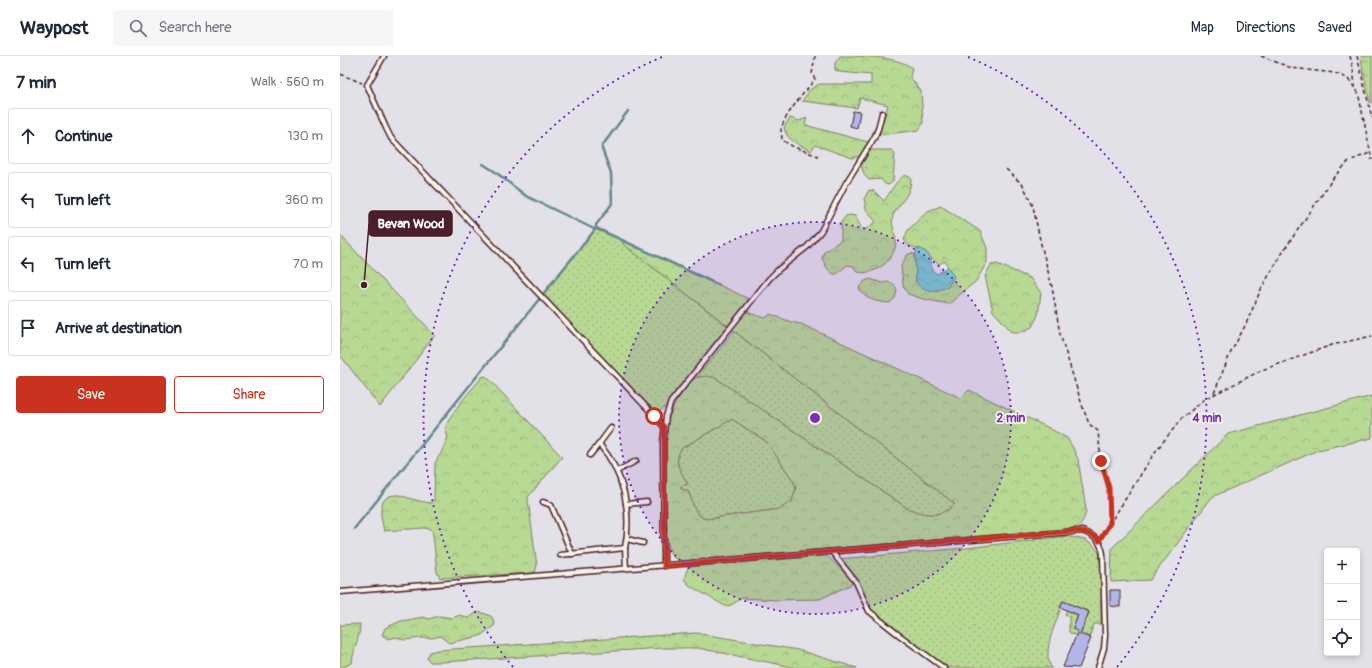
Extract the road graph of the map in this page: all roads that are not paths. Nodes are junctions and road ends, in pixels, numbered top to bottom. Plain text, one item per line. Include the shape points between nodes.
1 (384, 56) edge
2 (882, 113) dead end
3 (664, 427) junction
4 (611, 428) dead end
5 (599, 444) junction
6 (590, 455) dead end
7 (636, 461) dead end
8 (617, 471) junction
9 (543, 502) dead end
10 (647, 502) dead end
11 (626, 504) junction
12 (627, 539) junction
13 (643, 543) dead end
14 (625, 548) junction
15 (832, 552) junction
16 (572, 554) junction
17 (560, 555) dead end
18 (664, 566) junction
19 (626, 569) junction
20 (340, 592) edge
21 (944, 668) edge
22 (1098, 668) edge

1 - 3 lane via 367,85 395,142
2 - 3 lane via 874,138 846,183 821,231 764,285 676,396 666,416
3 - 18 lane
4 - 5 lane
5 - 6 lane
5 - 8 lane
7 - 8 lane
8 - 11 lane
9 - 16 lane via 551,505
10 - 11 lane
11 - 12 lane
12 - 13 lane
12 - 14 lane
14 - 16 lane
14 - 19 lane
15 - 18 lane
15 - 21 lane via 856,582 869,611
15 - 22 lane via 1074,531 1088,533 1099,541 1103,554 1104,648
16 - 17 lane
18 - 19 lane
19 - 20 lane

